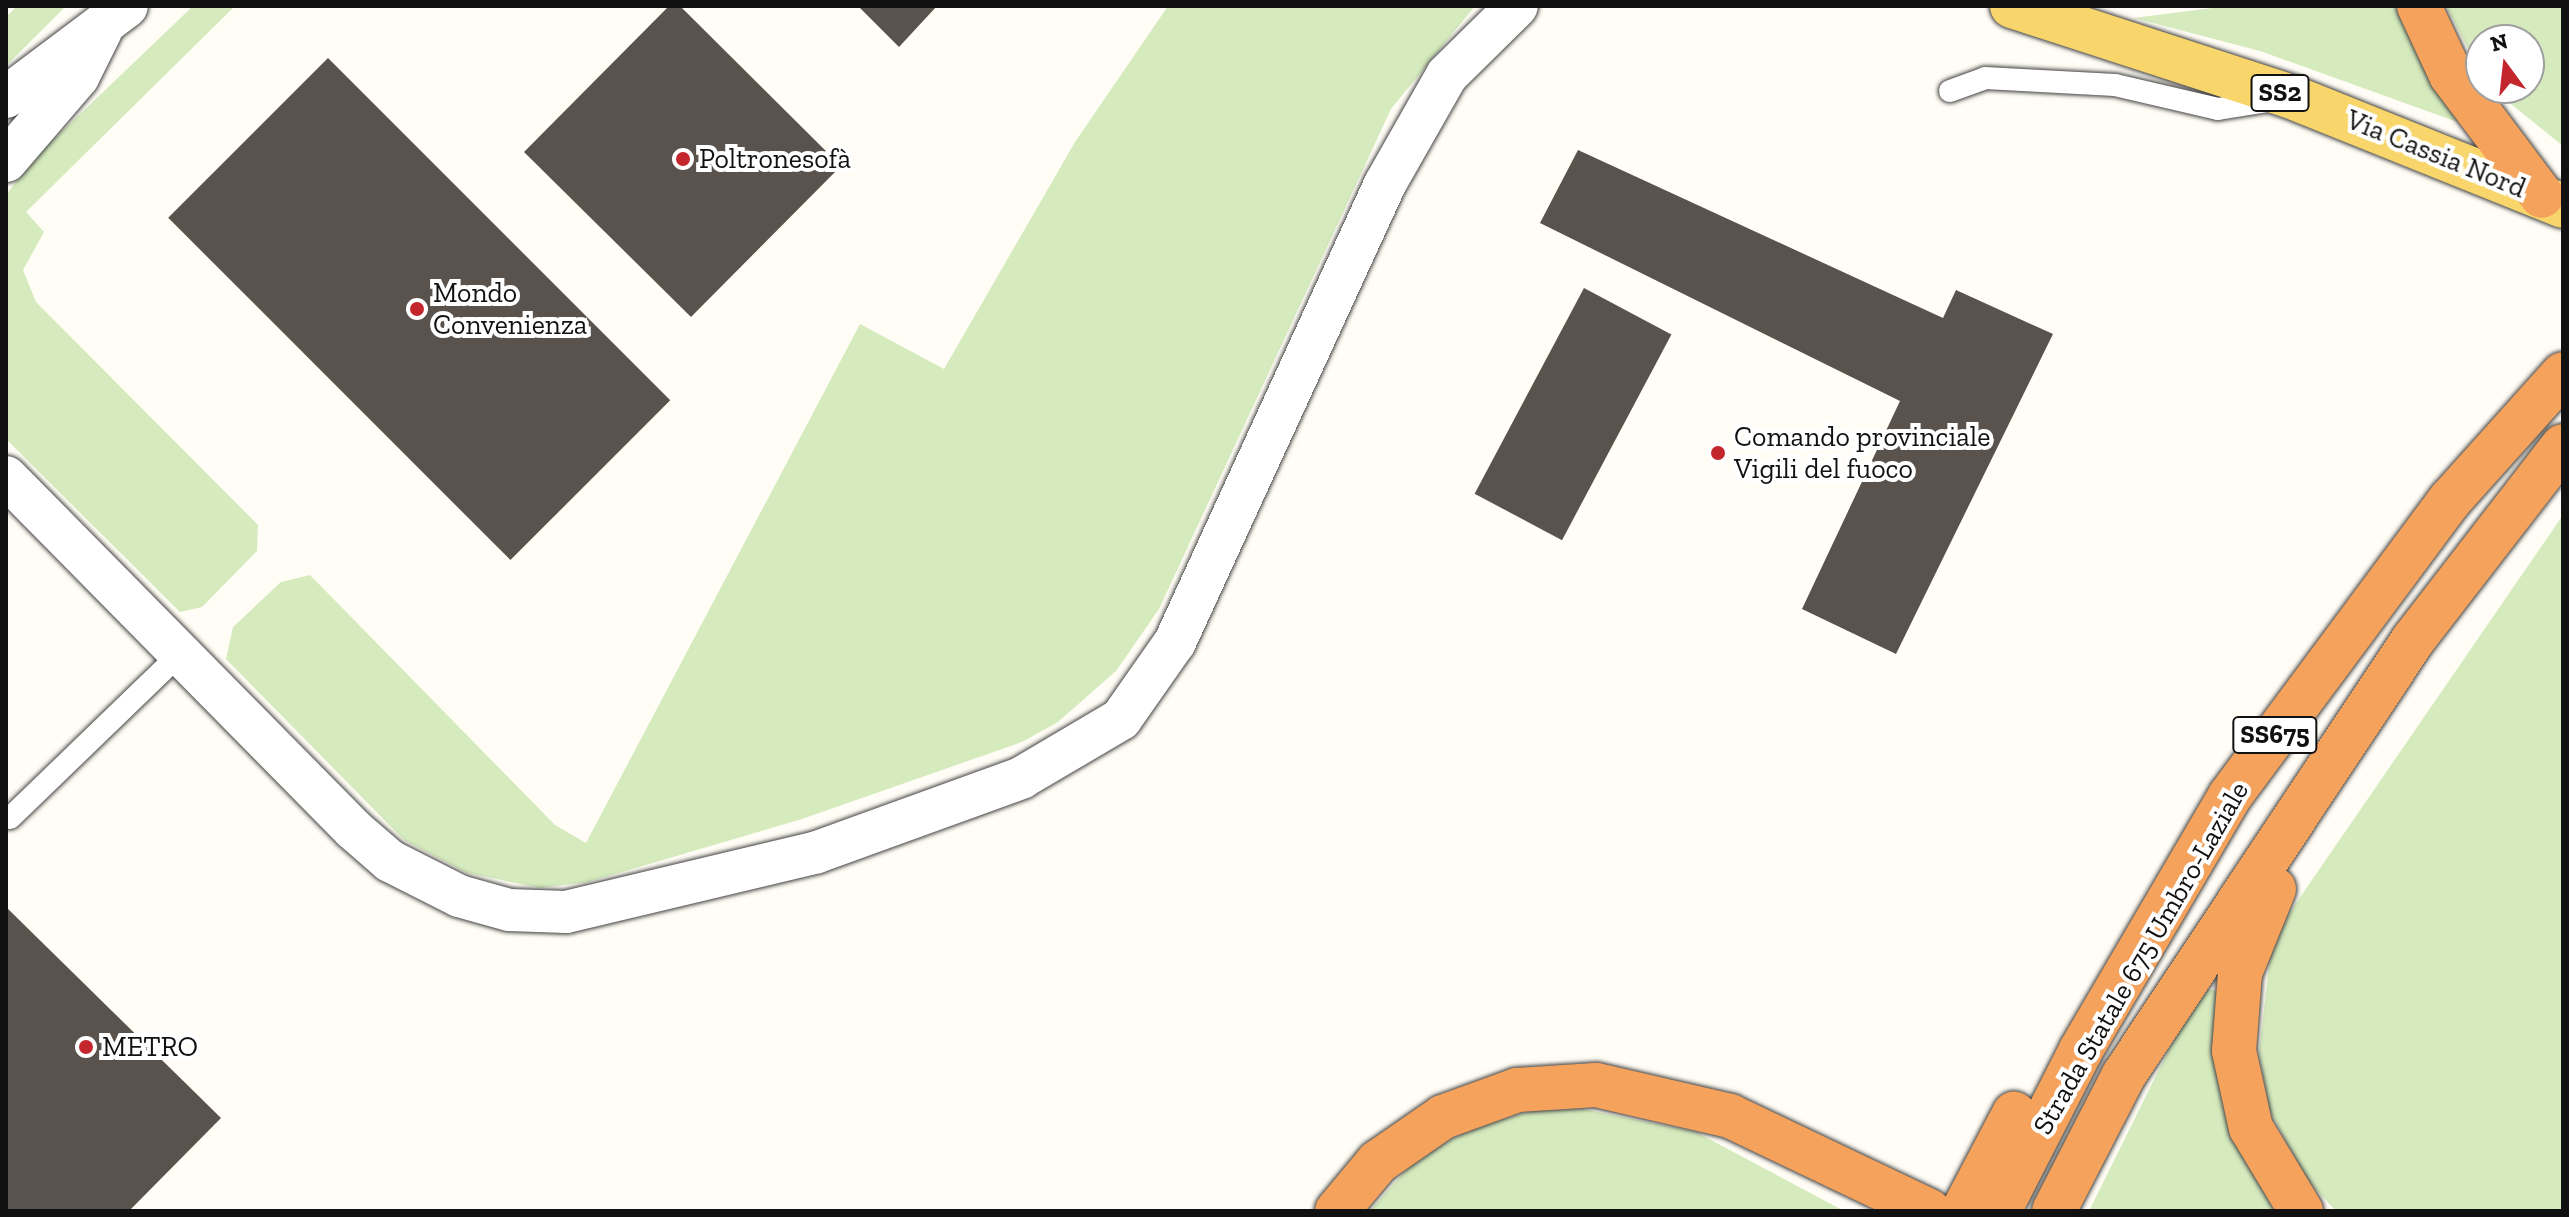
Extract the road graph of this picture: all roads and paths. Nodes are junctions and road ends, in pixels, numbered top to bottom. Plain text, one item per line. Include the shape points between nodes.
1 (1517, 6) edge
2 (2012, 6) edge
3 (2419, 6) edge
4 (114, 18) edge
5 (1950, 91) dead end
6 (6, 97) edge
7 (2292, 97) junction
8 (6, 161) edge
9 (2552, 201) edge
10 (2563, 374) edge
11 (2563, 446) edge
12 (6, 477) edge
13 (2413, 640) junction
14 (183, 651) junction
15 (10, 818) dead end
16 (2026, 1125) junction
17 (1337, 1211) edge
18 (1929, 1211) edge
19 (1963, 1211) edge
20 (1999, 1211) edge
21 (2054, 1211) edge
22 (2301, 1211) edge

1 - 14 street via 1447,75 1385,184 1175,642 1121,719 1021,778 817,852 671,892 566,912 509,910 459,896 390,861
2 - 7 main road, Via Cassia Nord / SS2
3 - 9 highway via 2451,75
4 - 6 street via 71,42
4 - 8 street via 78,77
5 - 7 lane via 1985,78 2115,85 2218,109
7 - 9 main road, Via Cassia Nord / SS2
10 - 16 highway, Strada Statale 675 Umbro-Laziale / SS675 via 2450,500 2230,796
11 - 13 highway, Strada Statale 675 Umbro-Laziale / SS675
12 - 14 street
13 - 21 highway, Strada Statale 675 Umbro-Laziale / SS675 via 2124,1075
13 - 22 highway via 2268,900 2240,973 2240,1090 2268,1163
14 - 15 lane
16 - 19 highway
16 - 20 highway, Strada Statale 675 Umbro-Laziale / SS675
17 - 18 highway via 1378,1162 1443,1117 1517,1090 1596,1085 1730,1116

